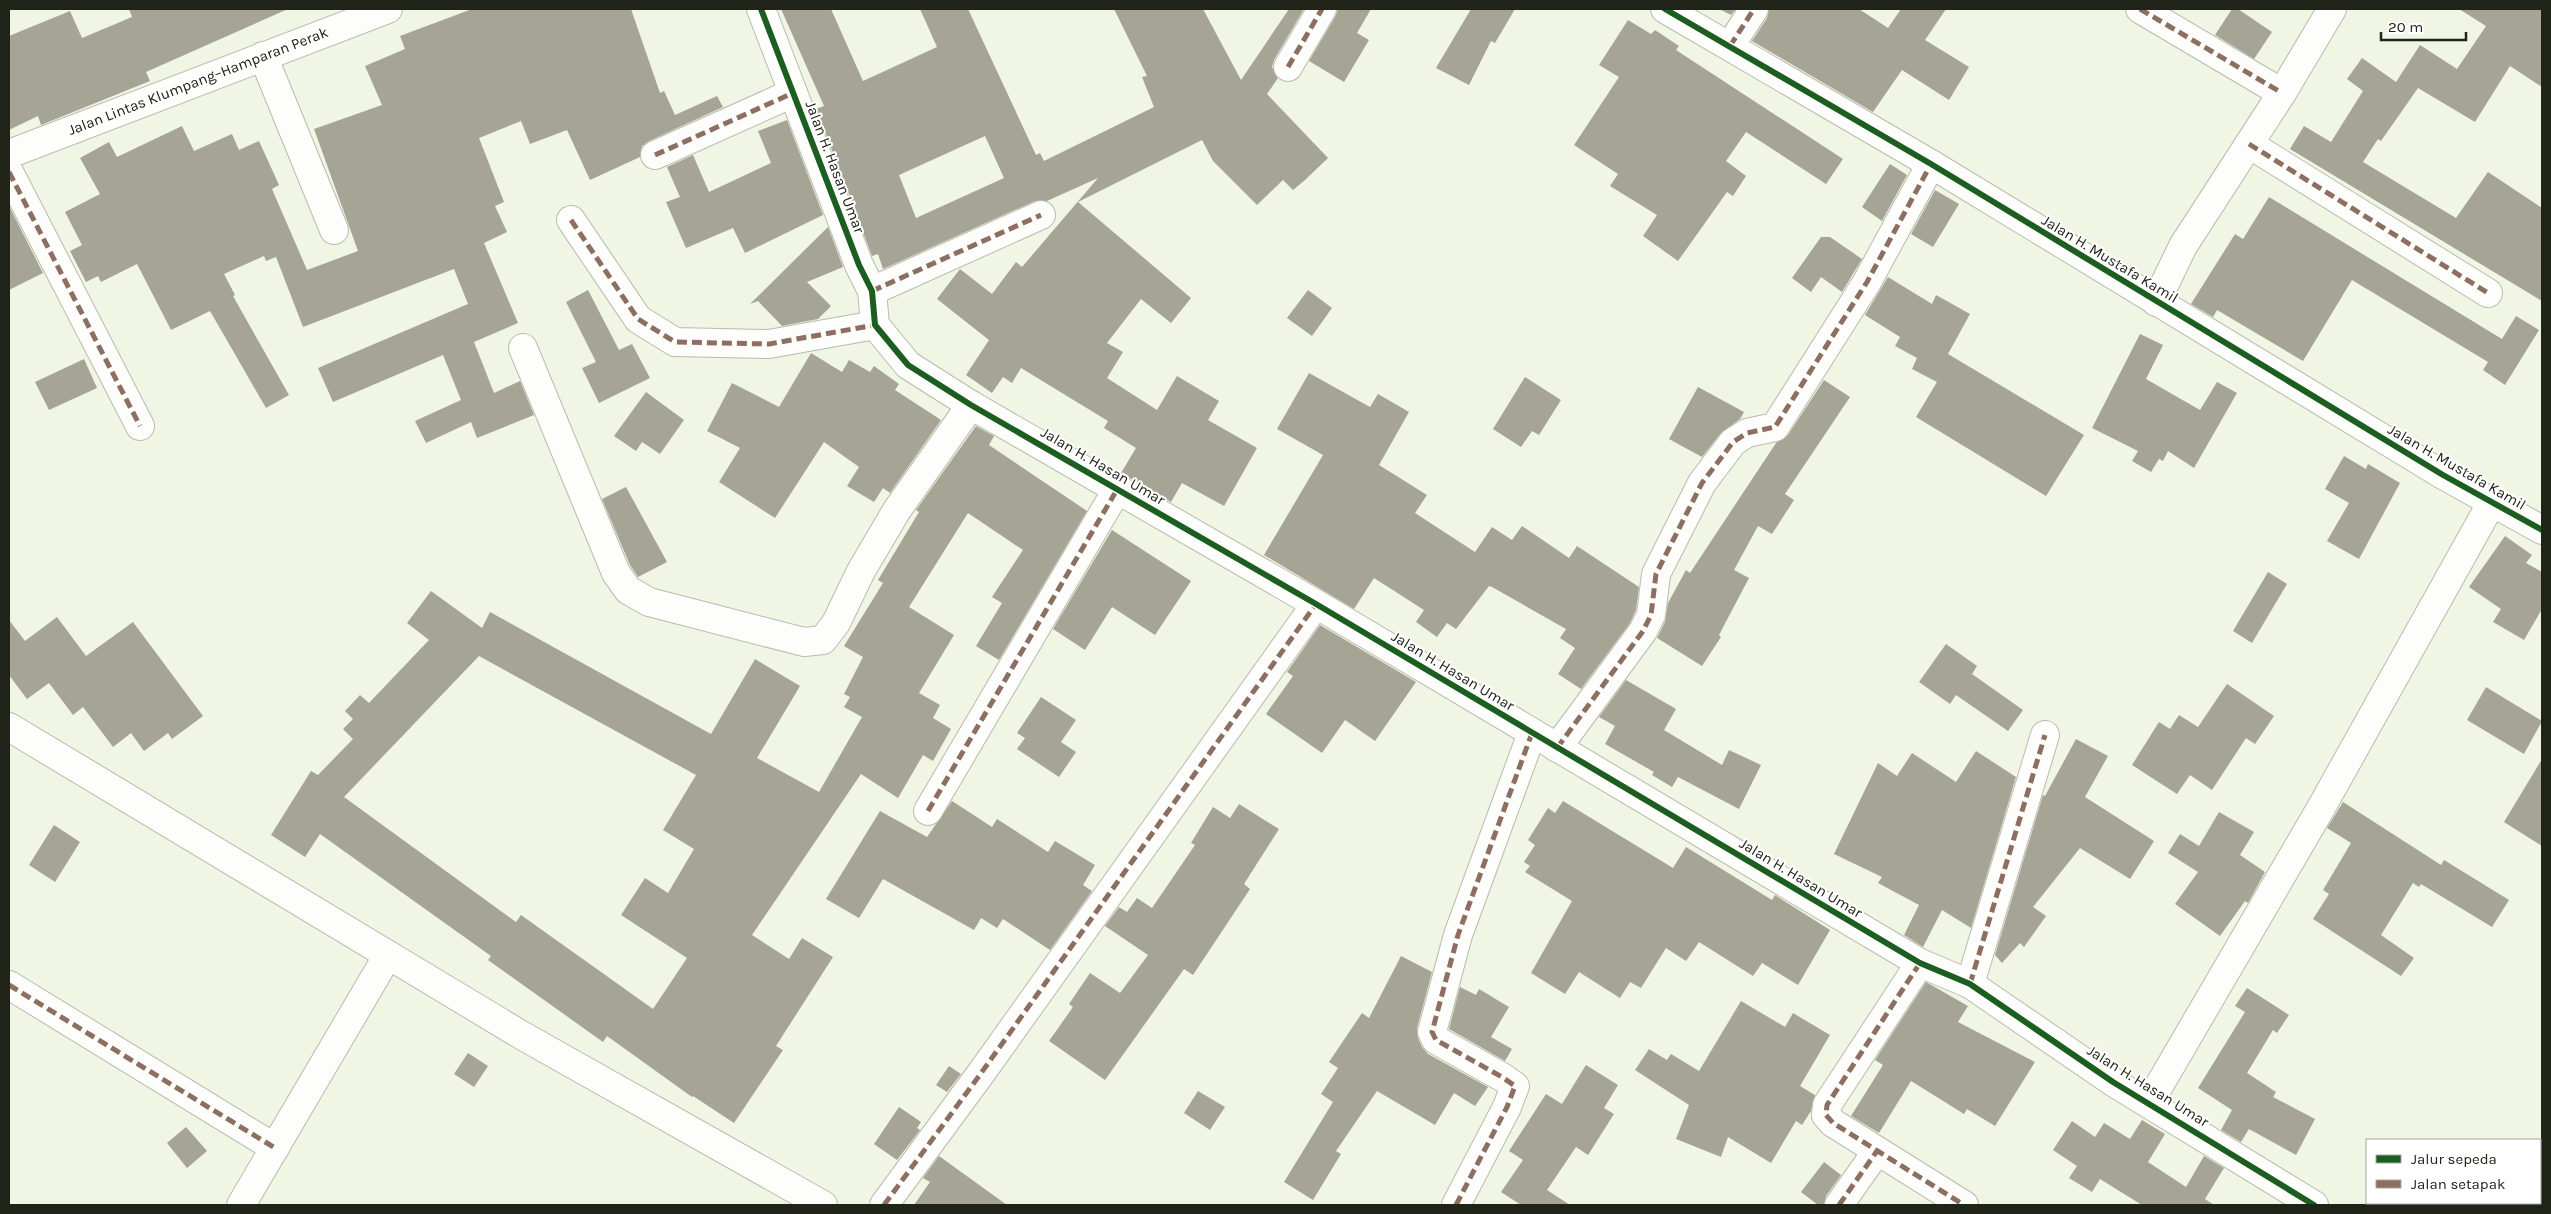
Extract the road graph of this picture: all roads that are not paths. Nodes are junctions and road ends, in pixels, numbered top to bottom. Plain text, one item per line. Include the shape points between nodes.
1 (388, 9) edge
2 (761, 9) edge
3 (1322, 9) edge
4 (1665, 9) edge
5 (1754, 9) edge
6 (2140, 9) edge
7 (2332, 9) edge
8 (1730, 46) junction
9 (263, 56) junction
10 (1288, 66) dead end
11 (793, 93) junction
12 (2282, 93) junction
13 (2249, 144) junction
14 (9, 154) edge
15 (655, 155) dead end
16 (1931, 164) junction
17 (9, 172) edge
18 (1041, 215) dead end
19 (571, 220) dead end
20 (334, 230) dead end
21 (872, 291) junction
22 (2488, 293) dead end
23 (2156, 302) junction
24 (875, 325) junction
25 (523, 348) dead end
26 (971, 405) junction
27 (140, 426) dead end
28 (1118, 488) junction
29 (2492, 502) junction
30 (2542, 530) edge
31 (1316, 604) junction
32 (9, 727) edge
33 (1532, 733) junction
34 (2045, 735) dead end
35 (1557, 748) junction
36 (928, 811) dead end
37 (388, 955) junction
38 (1920, 963) junction
39 (9, 984) edge
40 (1970, 984) junction
41 (2149, 1102) junction
42 (275, 1148) junction
43 (1876, 1151) junction
44 (241, 1205) edge
45 (823, 1205) edge
46 (884, 1205) edge
47 (1456, 1205) edge
48 (1839, 1205) edge
49 (1964, 1205) edge
50 (2314, 1205) edge

1 - 9 street, Jalan Lintas Klumpang–Hamparan Perak
2 - 11 street, Jalan H. Hasan Umar
3 - 10 street
4 - 8 street, Jalan H. Mustafa Kamil
5 - 8 street
6 - 12 street
7 - 12 street
8 - 16 street, Jalan H. Mustafa Kamil
9 - 14 street, Jalan Lintas Klumpang–Hamparan Perak
9 - 20 street
11 - 15 street
11 - 21 street, Jalan H. Hasan Umar
12 - 13 street
13 - 22 street
13 - 23 street via 2183,246
16 - 23 street, Jalan H. Mustafa Kamil
16 - 35 street via 1867,282 1776,427 1747,433 1733,442 1702,483 1656,574 1652,615
17 - 27 street
18 - 21 street
19 - 24 street via 638,319 675,342 769,344
21 - 24 street, Jalan H. Hasan Umar
23 - 29 street, Jalan H. Mustafa Kamil
24 - 26 street, Jalan H. Hasan Umar via 908,365
25 - 26 street via 616,573 628,590 649,602 804,642 823,640 836,623 861,571 897,510
26 - 28 street, Jalan H. Hasan Umar
28 - 31 street, Jalan H. Hasan Umar
28 - 36 street
29 - 30 street, Jalan H. Mustafa Kamil
29 - 41 street via 2321,808
31 - 33 street, Jalan H. Hasan Umar
31 - 46 street
32 - 37 street
33 - 35 street, Jalan H. Hasan Umar
33 - 47 street via 1458,936 1432,1032 1436,1040 1502,1076 1514,1086 1507,1107
34 - 40 street
35 - 38 street, Jalan H. Hasan Umar
37 - 42 street
37 - 45 street via 523,1036
38 - 40 street, Jalan H. Hasan Umar
38 - 43 street via 1826,1105 1826,1115 1832,1123
39 - 42 street
40 - 41 street, Jalan H. Hasan Umar via 2113,1082
41 - 50 street, Jalan H. Hasan Umar
42 - 44 street
43 - 48 street
43 - 49 street

